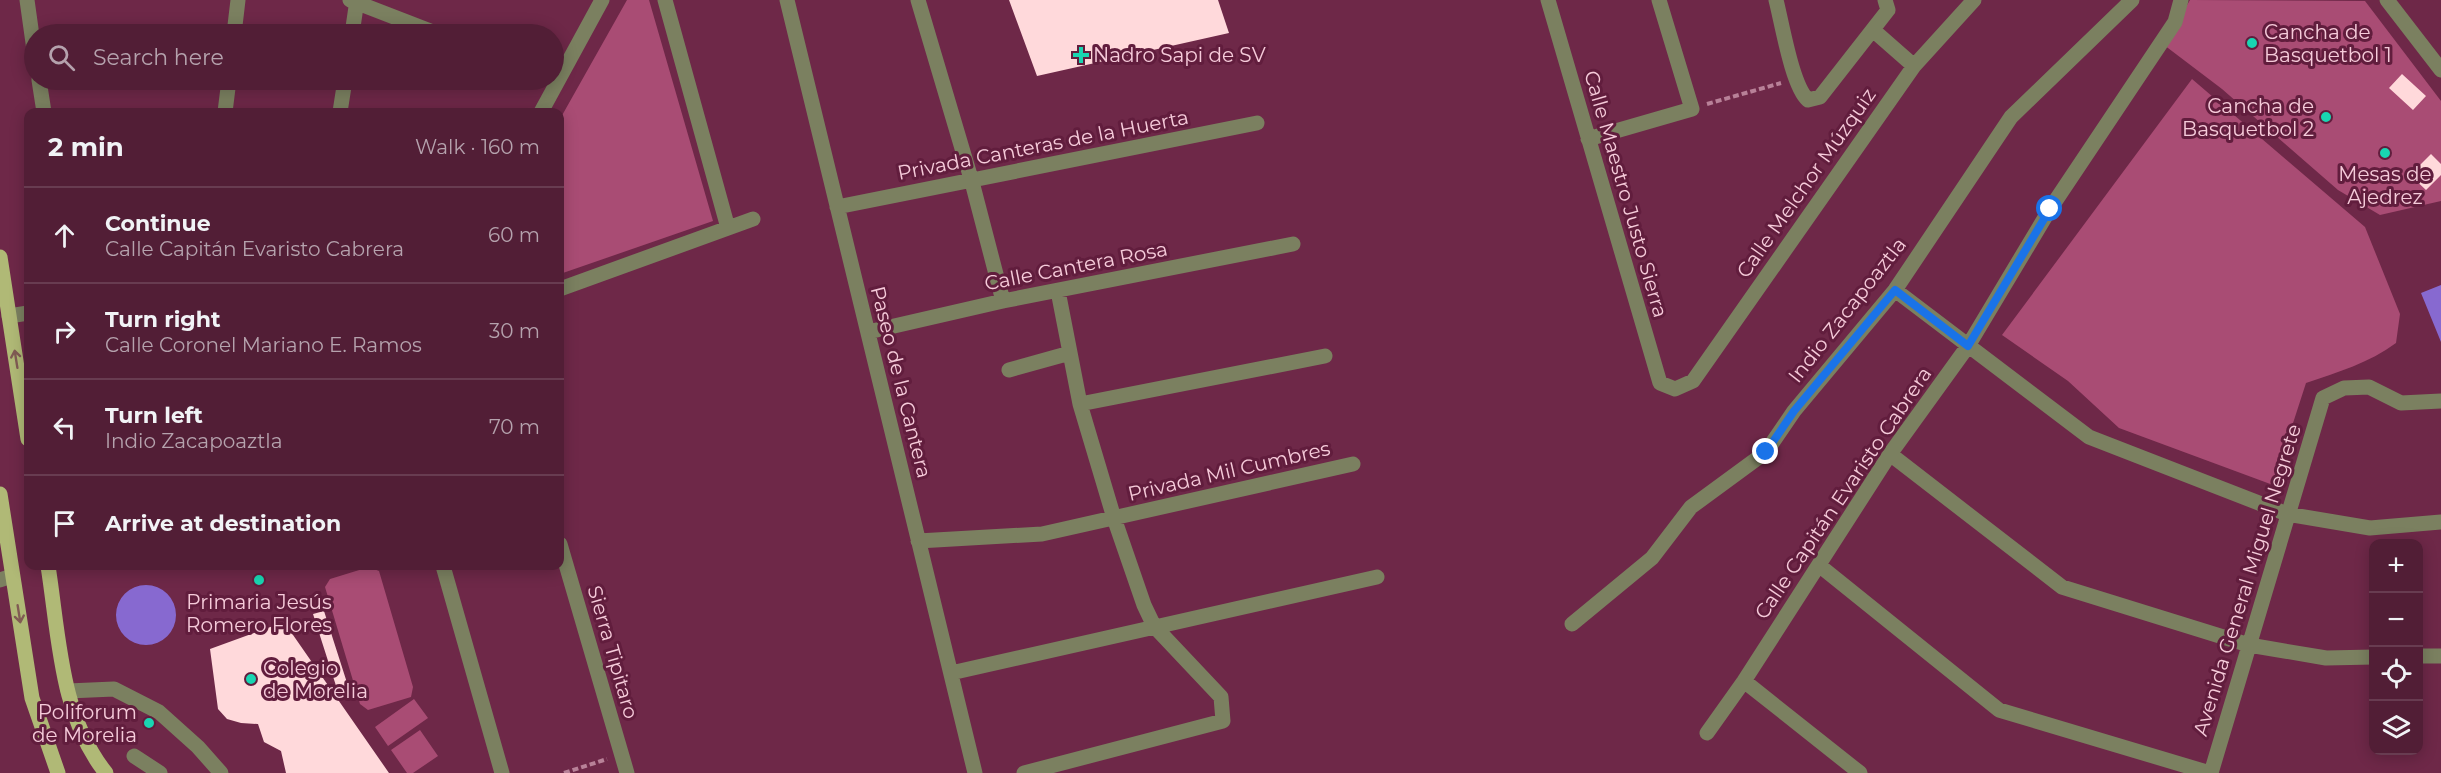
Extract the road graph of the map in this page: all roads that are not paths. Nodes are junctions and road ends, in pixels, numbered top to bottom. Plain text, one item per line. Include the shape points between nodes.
1 (27, 0) edge
2 (238, 0) edge
3 (602, 0) edge
4 (665, 0) edge
5 (787, 0) edge
6 (918, 0) edge
7 (1659, 0) edge
8 (1776, 0) edge
9 (1974, 0) edge
10 (2132, 0) edge
11 (2181, 0) edge
12 (2387, 0) edge
13 (354, 1) edge
14 (1552, 1) edge
15 (1886, 5) edge
16 (30, 24) edge
17 (235, 24) edge
18 (353, 24) edge
19 (413, 24) edge
20 (1873, 30) junction
21 (1914, 66) junction
22 (564, 67) edge
23 (2441, 70) edge
24 (41, 90) edge
25 (228, 90) edge
26 (343, 90) edge
27 (552, 90) edge
28 (43, 108) edge
29 (226, 108) edge
30 (341, 108) edge
31 (543, 108) edge
32 (1257, 123) dead end
33 (1588, 139) junction
34 (972, 182) junction
35 (837, 207) junction
36 (753, 219) dead end
37 (728, 228) junction
38 (1293, 244) dead end
39 (0, 257) edge
40 (564, 288) edge
41 (1895, 290) junction
42 (1058, 291) junction
43 (1003, 301) junction
44 (24, 314) edge
45 (9, 316) junction
46 (867, 332) junction
47 (1968, 346) junction
48 (1070, 353) junction
49 (1325, 356) dead end
50 (1009, 370) dead end
51 (1675, 389) joint
52 (2441, 401) edge
53 (1080, 404) junction
54 (24, 412) edge
55 (1890, 453) junction
56 (1353, 464) dead end
57 (0, 494) edge
58 (2288, 514) junction
59 (1114, 518) junction
60 (2441, 522) edge
61 (918, 541) junction
62 (564, 558) edge
63 (1820, 566) junction
64 (49, 570) edge
65 (444, 570) edge
66 (1377, 577) dead end
67 (6, 578) edge
68 (1572, 624) dead end
69 (1154, 626) junction
70 (2249, 645) junction
71 (2423, 656) edge
72 (2441, 656) edge
73 (2369, 657) edge
74 (951, 673) junction
75 (1744, 681) junction
76 (68, 691) junction
77 (1707, 733) dead end
78 (134, 756) dead end
79 (58, 773) edge
80 (106, 773) edge
81 (160, 773) edge
82 (221, 773) edge
83 (502, 773) edge
84 (627, 773) edge
85 (975, 773) edge
86 (1024, 773) edge
87 (1860, 773) edge
88 (2211, 773) edge

1 - 16 street
2 - 17 street
3 - 22 street
4 - 37 street
5 - 35 street, Paseo de la Cantera
6 - 34 street
7 - 33 street via 1692,109
8 - 20 street via 1796,78 1808,100 1820,97
9 - 21 street, Calle Melchor Múzquiz
10 - 41 street, Indio Zacapoaztla via 2011,117
11 - 47 street, Calle Capitán Evaristo Cabrera via 2175,22 2050,209
12 - 23 street
13 - 18 street
13 - 19 street
14 - 33 street, Calle Maestro Justo Sierra
15 - 20 street
20 - 21 street
21 - 51 street, Calle Melchor Múzquiz via 1693,381
24 - 28 street
25 - 29 street
26 - 30 street
27 - 31 street
32 - 34 street, Privada Canteras de la Huerta
33 - 51 street, Calle Maestro Justo Sierra via 1660,383
34 - 35 street, Privada Canteras de la Huerta
34 - 43 street
35 - 46 street, Paseo de la Cantera
36 - 37 street
37 - 40 street
38 - 42 street, Calle Cantera Rosa
39 - 45 main road
41 - 47 street
41 - 68 street, Indio Zacapoaztla via 1794,411 1766,452 1691,507 1652,558
42 - 43 street, Calle Cantera Rosa
42 - 48 street
43 - 46 street, Calle Cantera Rosa
44 - 45 street
54 -> 45 main road
46 - 61 street, Paseo de la Cantera
47 - 55 street, Calle Capitán Evaristo Cabrera
47 - 58 street via 2089,437
48 - 50 street
48 - 53 street
49 - 53 street
52 - 58 street, Avenida General Miguel Negrete via 2401,403 2369,387 2344,388 2323,398
53 - 59 street
55 - 63 street, Calle Capitán Evaristo Cabrera
55 - 70 street via 2062,587
56 - 59 street, Privada Mil Cumbres
57 - 67 main road
58 - 60 street via 2370,528
58 - 70 street, Avenida General Miguel Negrete
59 - 61 street, Privada Mil Cumbres via 1042,534
59 - 69 street
61 - 74 street, Paseo de la Cantera
62 - 84 street, Sierra Tipitaro
63 - 75 street, Calle Capitán Evaristo Cabrera
63 - 88 street via 1999,710
64 - 76 main road
65 - 83 street
66 - 69 street
67 -> 79 main road via 32,698
69 - 74 street
69 - 86 street via 1221,697 1223,721
70 - 73 street via 2326,658
70 - 88 street, Avenida General Miguel Negrete
71 - 72 street
74 - 85 street, Paseo de la Cantera
75 - 77 street, Calle Capitán Evaristo Cabrera
75 - 87 street
76 - 80 main road via 78,725
76 - 82 street via 114,689 159,712
78 - 81 street

